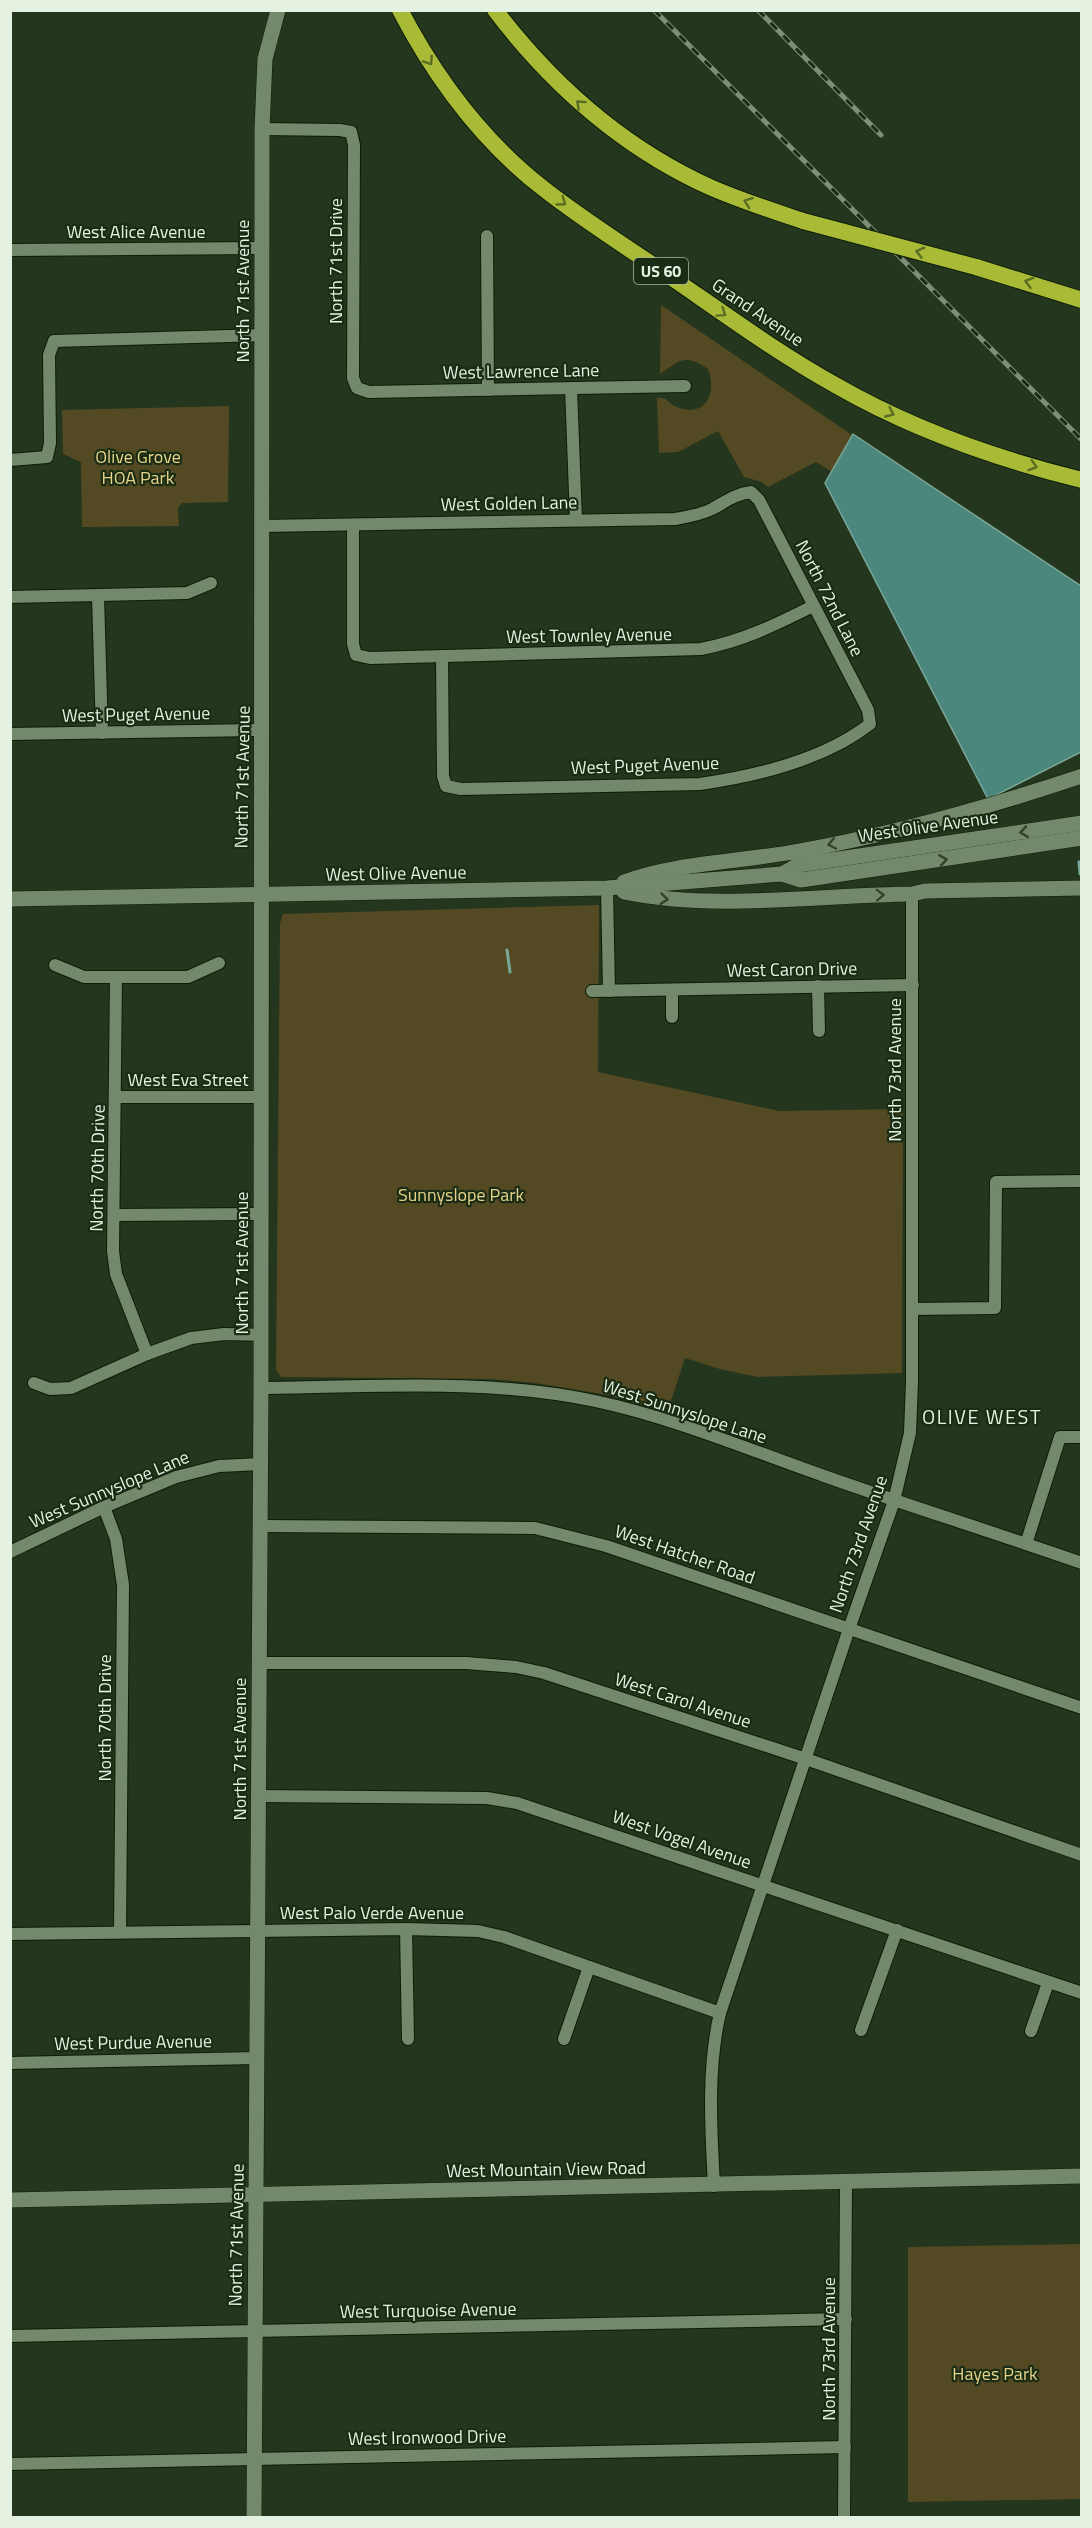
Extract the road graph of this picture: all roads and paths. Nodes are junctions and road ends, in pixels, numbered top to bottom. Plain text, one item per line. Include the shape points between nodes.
1 (278, 10) edge
2 (400, 10) edge
3 (495, 10) edge
4 (262, 129) junction
5 (487, 236) dead end
6 (261, 248) junction
7 (10, 250) edge
8 (1082, 300) edge
9 (263, 335) junction
10 (685, 386) dead end
11 (357, 388) joint
12 (572, 388) junction
13 (488, 390) junction
14 (10, 460) edge
15 (1082, 480) edge
16 (750, 492) joint
17 (576, 520) junction
18 (353, 525) junction
19 (262, 526) junction
20 (211, 583) dead end
21 (98, 596) junction
22 (10, 597) edge
23 (813, 606) junction
24 (442, 656) junction
25 (870, 724) joint
26 (262, 730) junction
27 (102, 733) junction
28 (10, 734) edge
29 (1082, 776) edge
30 (1082, 823) edge
31 (1082, 838) edge
32 (782, 874) junction
33 (607, 888) junction
34 (1082, 888) edge
35 (912, 894) junction
36 (260, 895) junction
37 (10, 899) edge
38 (219, 963) dead end
39 (55, 965) dead end
40 (116, 977) junction
41 (913, 985) junction
42 (818, 986) junction
43 (672, 990) junction
44 (609, 991) junction
45 (592, 992) dead end
46 (672, 1017) dead end
47 (819, 1031) dead end
48 (116, 1097) junction
49 (260, 1097) junction
50 (1082, 1181) edge
51 (261, 1214) junction
52 (114, 1215) junction
53 (912, 1309) junction
54 (261, 1335) junction
55 (147, 1354) junction
56 (34, 1383) dead end
57 (261, 1388) junction
58 (1082, 1437) edge
59 (260, 1464) junction
60 (894, 1501) junction
61 (104, 1507) junction
62 (260, 1526) junction
63 (1026, 1544) junction
64 (10, 1552) edge
65 (1082, 1563) edge
66 (849, 1629) junction
67 (259, 1663) junction
68 (1082, 1708) edge
69 (806, 1759) junction
70 (258, 1796) junction
71 (1082, 1855) edge
72 (762, 1886) junction
73 (406, 1929) junction
74 (258, 1930) junction
75 (897, 1930) junction
76 (120, 1932) junction
77 (10, 1934) edge
78 (589, 1967) junction
79 (1048, 1983) junction
80 (1082, 1993) edge
81 (720, 2013) junction
82 (861, 2030) dead end
83 (1032, 2031) dead end
84 (408, 2039) dead end
85 (564, 2039) dead end
86 (257, 2058) junction
87 (10, 2063) edge
88 (1082, 2176) edge
89 (846, 2181) junction
90 (714, 2186) junction
91 (256, 2193) junction
92 (10, 2200) edge
93 (846, 2319) junction
94 (255, 2331) junction
95 (10, 2336) edge
96 (845, 2447) junction
97 (254, 2459) junction
98 (10, 2464) edge
99 (254, 2517) edge
100 (844, 2517) edge

1 - 4 street, North 71st Avenue via 265,59
2 -> 15 highway, Grand Avenue / US 60 via 438,76 487,137 572,210 769,344 847,392 904,420 986,452
8 -> 3 highway, bridge via 803,220 711,188 596,118 565,90
4 - 6 street, North 71st Avenue
4 - 11 street, North 71st Drive via 351,132 353,378
5 - 13 street
6 - 7 street, West Alice Avenue
6 - 9 street, North 71st Avenue
9 - 14 street via 54,341 49,355 47,457
9 - 19 street, North 71st Avenue
10 - 12 street, West Lawrence Lane
11 - 13 street, West Lawrence Lane via 369,392
12 - 13 street, West Lawrence Lane
12 - 17 street
16 - 17 street, West Golden Lane via 737,494 711,510 675,519
16 - 23 street, North 72nd Lane via 759,500
17 - 18 street, West Golden Lane
18 - 19 street, West Golden Lane
18 - 24 street, West Townley Avenue via 356,655
19 - 26 street, North 71st Avenue
20 - 21 street via 187,594
21 - 22 street
21 - 27 street
23 - 24 street, West Townley Avenue via 733,643 701,649
23 - 25 street, North 72nd Lane via 868,710
24 - 25 street, West Puget Avenue via 446,786 472,789 700,784 792,764
26 - 27 street, West Puget Avenue
26 - 36 street, North 71st Avenue
27 - 28 street, West Puget Avenue
29 -> 33 street via 915,826 799,851 653,872
30 -> 32 street, West Olive Avenue via 798,865
32 -> 31 street, West Olive Avenue via 801,880
32 - 33 street, West Olive Avenue
33 -> 35 street via 663,900
33 - 36 street, West Olive Avenue
33 - 44 street
34 - 35 street
35 - 41 street, North 73rd Avenue
36 - 37 street, West Olive Avenue
36 - 49 street, North 71st Avenue
38 - 40 street via 188,977
39 - 40 street via 84,977
40 - 48 street, North 70th Drive
41 - 42 street, West Caron Drive
41 - 53 street, North 73rd Avenue
42 - 43 street, West Caron Drive
42 - 47 street
43 - 44 street, West Caron Drive
43 - 46 street
44 - 45 street, West Caron Drive
48 - 49 street, West Eva Street
48 - 52 street, North 70th Drive
49 - 51 street, North 71st Avenue
50 - 53 street via 996,1182 995,1308
51 - 52 street
51 - 54 street, North 71st Avenue
52 - 55 street, North 70th Drive via 116,1274
53 - 60 street, North 73rd Avenue via 910,1433
54 - 55 street via 191,1338
54 - 57 street, North 71st Avenue
55 - 56 street via 71,1388 50,1389
57 - 59 street, North 71st Avenue
57 - 60 street, West Sunnyslope Lane via 478,1387 594,1400 720,1439
58 - 63 street via 1060,1437
59 - 61 street, West Sunnyslope Lane via 197,1470
59 - 62 street, North 71st Avenue
60 - 63 street, West Sunnyslope Lane
60 - 66 street, North 73rd Avenue
61 - 64 street, West Sunnyslope Lane
61 - 76 street, North 70th Drive via 116,1539 123,1585
62 - 66 street, West Hatcher Road via 535,1528 606,1546
62 - 67 street, North 71st Avenue
63 - 65 street, West Sunnyslope Lane
66 - 68 street, West Hatcher Road
66 - 69 street, North 73rd Avenue
67 - 69 street, West Carol Avenue via 466,1663 516,1667
67 - 70 street, North 71st Avenue
69 - 71 street, West Carol Avenue
69 - 72 street, North 73rd Avenue
70 - 72 street, West Vogel Avenue via 475,1798 517,1803
70 - 74 street, North 71st Avenue
72 - 75 street, West Vogel Avenue
72 - 81 street, North 73rd Avenue
73 - 74 street, West Palo Verde Avenue
73 - 78 street, West Palo Verde Avenue via 478,1931
73 - 84 street
74 - 76 street, West Palo Verde Avenue
74 - 86 street, North 71st Avenue
75 - 79 street, West Vogel Avenue
75 - 82 street
76 - 77 street, West Palo Verde Avenue
78 - 81 street, West Palo Verde Avenue
78 - 85 street
79 - 80 street, West Vogel Avenue
79 - 83 street
81 - 90 street, North 73rd Avenue via 712,2061
86 - 87 street, West Purdue Avenue
86 - 91 street, North 71st Avenue
88 - 89 street, West Mountain View Road
89 - 90 street, West Mountain View Road
89 - 93 street, North 73rd Avenue
90 - 91 street, West Mountain View Road
91 - 92 street, West Mountain View Road
91 - 94 street, North 71st Avenue
93 - 94 street, West Turquoise Avenue
93 - 96 street, North 73rd Avenue
94 - 95 street, West Turquoise Avenue
94 - 97 street, North 71st Avenue
96 - 97 street, West Ironwood Drive
96 - 100 street, North 73rd Avenue
97 - 98 street, West Ironwood Drive
97 - 99 street, North 71st Avenue

